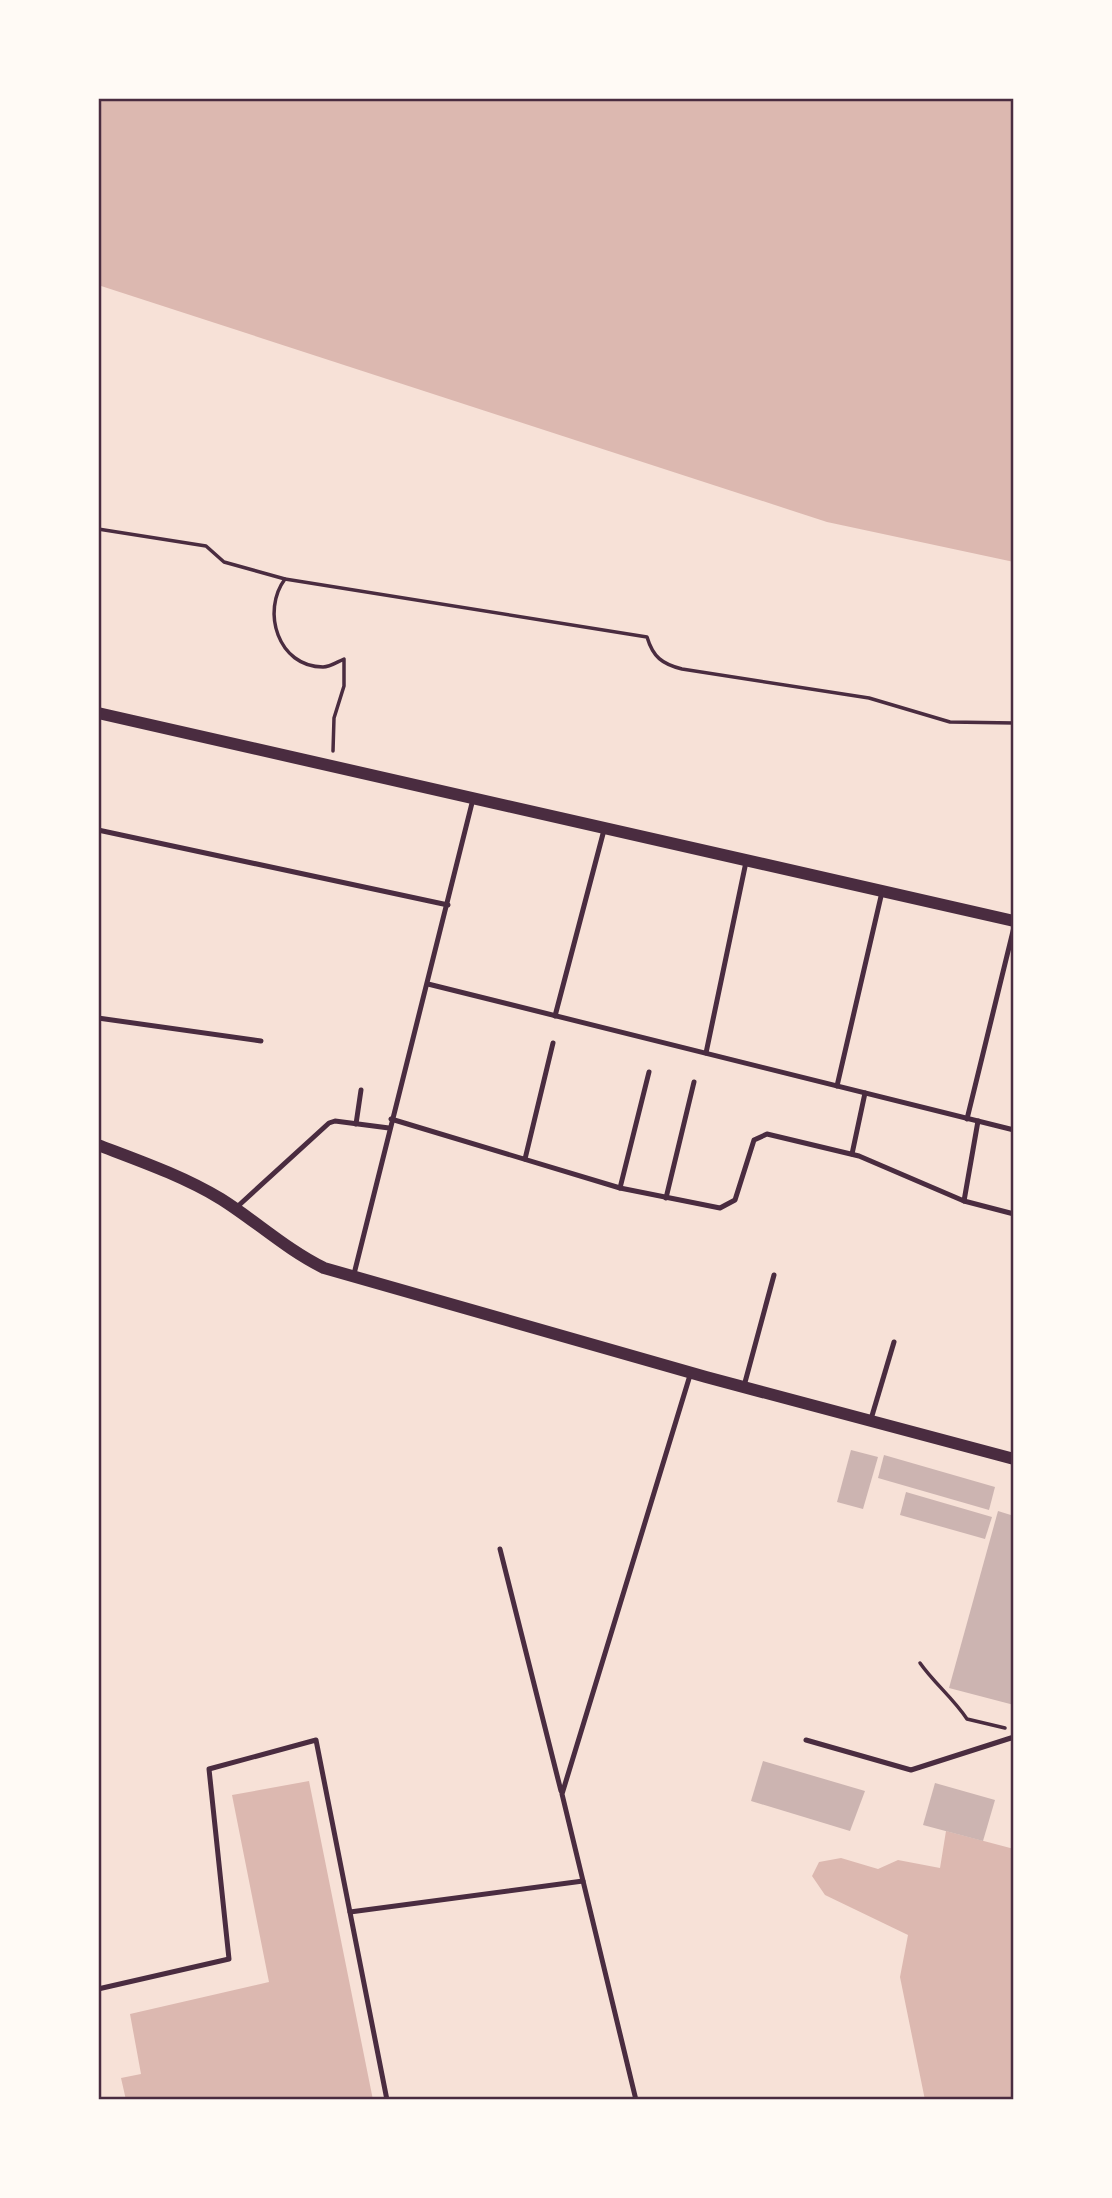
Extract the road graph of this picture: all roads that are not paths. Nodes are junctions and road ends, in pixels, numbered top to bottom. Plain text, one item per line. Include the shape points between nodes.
1 (98, 713) edge
2 (474, 796) junction
3 (98, 830) edge
4 (604, 830) junction
5 (746, 862) junction
6 (882, 892) junction
7 (448, 905) junction
8 (1014, 921) edge
9 (1014, 927) edge
10 (428, 984) junction
11 (555, 1016) junction
12 (98, 1017) edge
13 (261, 1041) dead end
14 (553, 1043) dead end
15 (706, 1053) junction
16 (649, 1072) dead end
17 (694, 1082) dead end
18 (837, 1086) junction
19 (361, 1090) dead end
20 (865, 1093) junction
21 (391, 1119) junction
22 (967, 1119) junction
23 (978, 1121) junction
24 (356, 1124) junction
25 (389, 1128) junction
26 (1014, 1130) edge
27 (98, 1145) edge
28 (852, 1154) junction
29 (525, 1159) junction
30 (620, 1188) junction
31 (666, 1198) junction
32 (964, 1201) junction
33 (235, 1209) junction
34 (1014, 1214) edge
35 (354, 1274) junction
36 (774, 1275) dead end
37 (894, 1342) dead end
38 (691, 1372) junction
39 (744, 1386) junction
40 (870, 1421) junction
41 (1014, 1459) edge
42 (500, 1549) dead end
43 (1014, 1737) edge
44 (806, 1740) dead end
45 (562, 1794) junction
46 (583, 1881) junction
47 (350, 1912) junction
48 (98, 1989) edge
49 (387, 2100) edge
50 (636, 2100) edge

1 - 2 street
2 - 4 street
2 - 7 lane
3 - 7 lane
4 - 5 street
4 - 11 lane
5 - 6 street
5 - 15 lane
6 - 8 street
6 - 18 lane
7 - 10 lane
9 - 22 lane
10 - 11 lane
10 - 21 lane
11 - 15 lane
12 - 13 lane
14 - 29 lane
15 - 18 lane
16 - 30 lane
17 - 31 lane
18 - 20 lane
19 - 24 lane
20 - 22 lane
20 - 28 lane
21 - 25 lane
21 - 29 lane
22 - 23 lane
23 - 26 lane
23 - 32 lane
24 - 25 lane
24 - 33 lane via 335,1121 323,1126
25 - 35 lane
27 - 33 street via 179,1177
28 - 31 lane via 758,1135 735,1200 729,1205 720,1208
28 - 32 lane
29 - 30 lane
30 - 31 lane
32 - 34 lane
33 - 35 street via 303,1258
35 - 38 street
36 - 39 lane
37 - 40 lane
38 - 39 street
38 - 45 lane
39 - 40 street
40 - 41 street
42 - 45 lane
43 - 44 lane via 911,1770
45 - 46 lane
46 - 47 lane
46 - 50 lane
47 - 48 lane via 316,1740 209,1769 229,1959
47 - 49 lane

